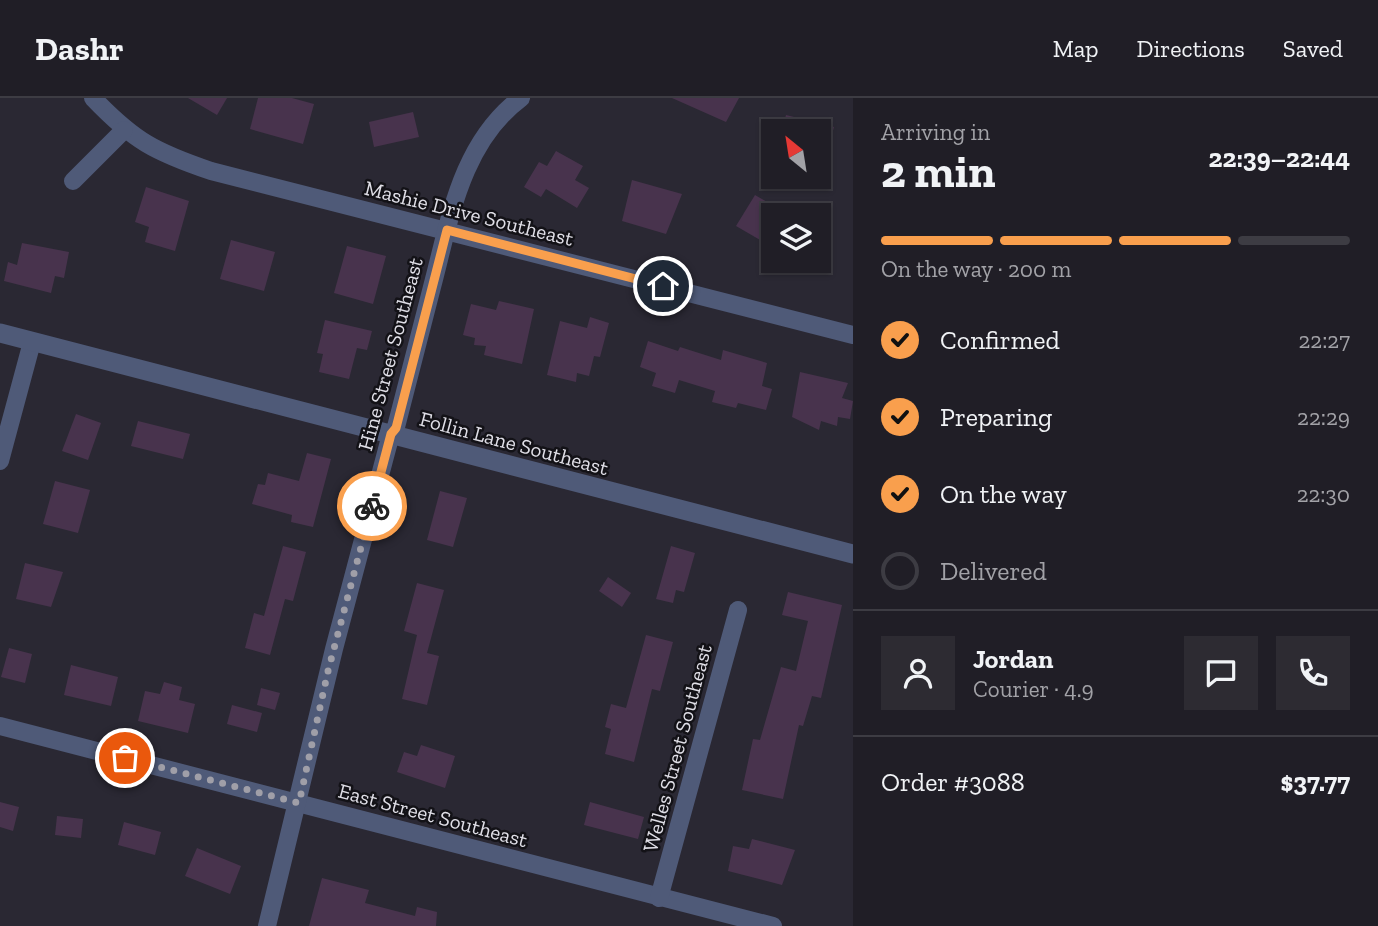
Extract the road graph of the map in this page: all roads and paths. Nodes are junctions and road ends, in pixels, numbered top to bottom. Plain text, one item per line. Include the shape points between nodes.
1 (93, 98) edge
2 (522, 98) edge
3 (124, 130) junction
4 (73, 181) dead end
5 (447, 230) junction
6 (0, 334) edge
7 (853, 335) edge
8 (32, 342) junction
9 (391, 434) junction
10 (0, 461) edge
11 (853, 554) edge
12 (738, 610) dead end
13 (0, 726) edge
14 (299, 803) junction
15 (659, 898) junction
16 (267, 926) edge
17 (774, 926) edge

1 - 3 street, Mashie Drive Southeast
2 - 5 street, Hine Street Southeast via 497,122 465,170
3 - 4 street
3 - 5 street, Mashie Drive Southeast via 142,144 211,171
5 - 7 street, Mashie Drive Southeast
5 - 9 street, Hine Street Southeast
6 - 8 street, Follin Lane Southeast
8 - 9 street, Follin Lane Southeast
8 - 10 street
9 - 11 street, Follin Lane Southeast
9 - 14 street, Hine Street Southeast
12 - 15 street, Welles Street Southeast
13 - 14 street, East Street Southeast
14 - 15 street, East Street Southeast
14 - 16 street, Hine Street Southeast
15 - 17 street, East Street Southeast

